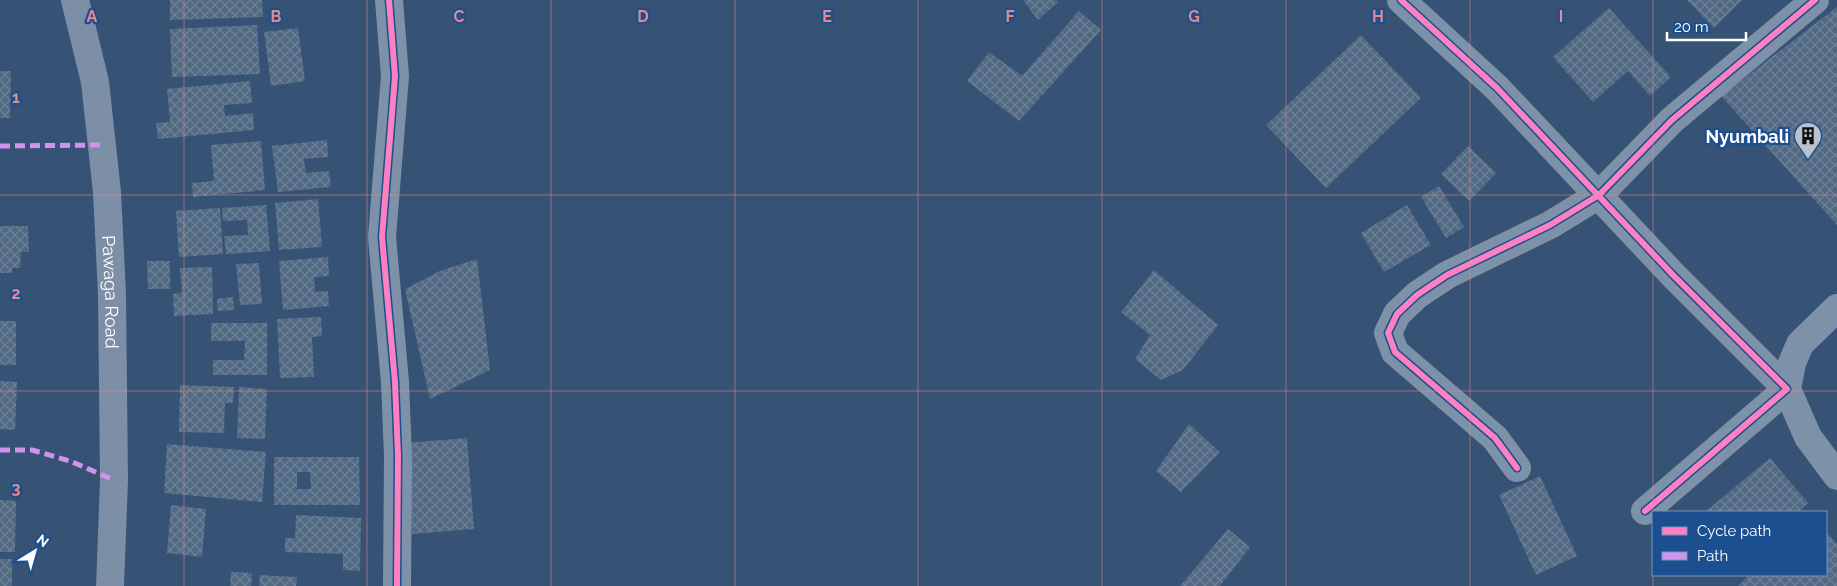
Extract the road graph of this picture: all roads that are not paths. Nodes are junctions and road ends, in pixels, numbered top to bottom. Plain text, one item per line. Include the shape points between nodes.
1 (76, 0) edge
2 (389, 0) edge
3 (1401, 0) edge
4 (1815, 0) edge
5 (1599, 195) junction
6 (1837, 308) edge
7 (1787, 389) junction
8 (1517, 468) dead end
9 (1837, 476) edge
10 (1645, 510) dead end
11 (110, 586) edge
12 (397, 586) edge

1 - 11 main road, Pawaga Road via 95,82 107,192 112,294 114,480
2 - 12 street via 395,76 382,237 395,382
3 - 5 street via 1498,88
4 - 5 street via 1672,120
5 - 7 street via 1673,275
5 - 8 street via 1550,225 1447,275 1417,295 1397,314 1388,333 1389,341 1406,363 1495,438
6 - 7 street via 1800,344
7 - 9 street via 1808,437
7 - 10 street

